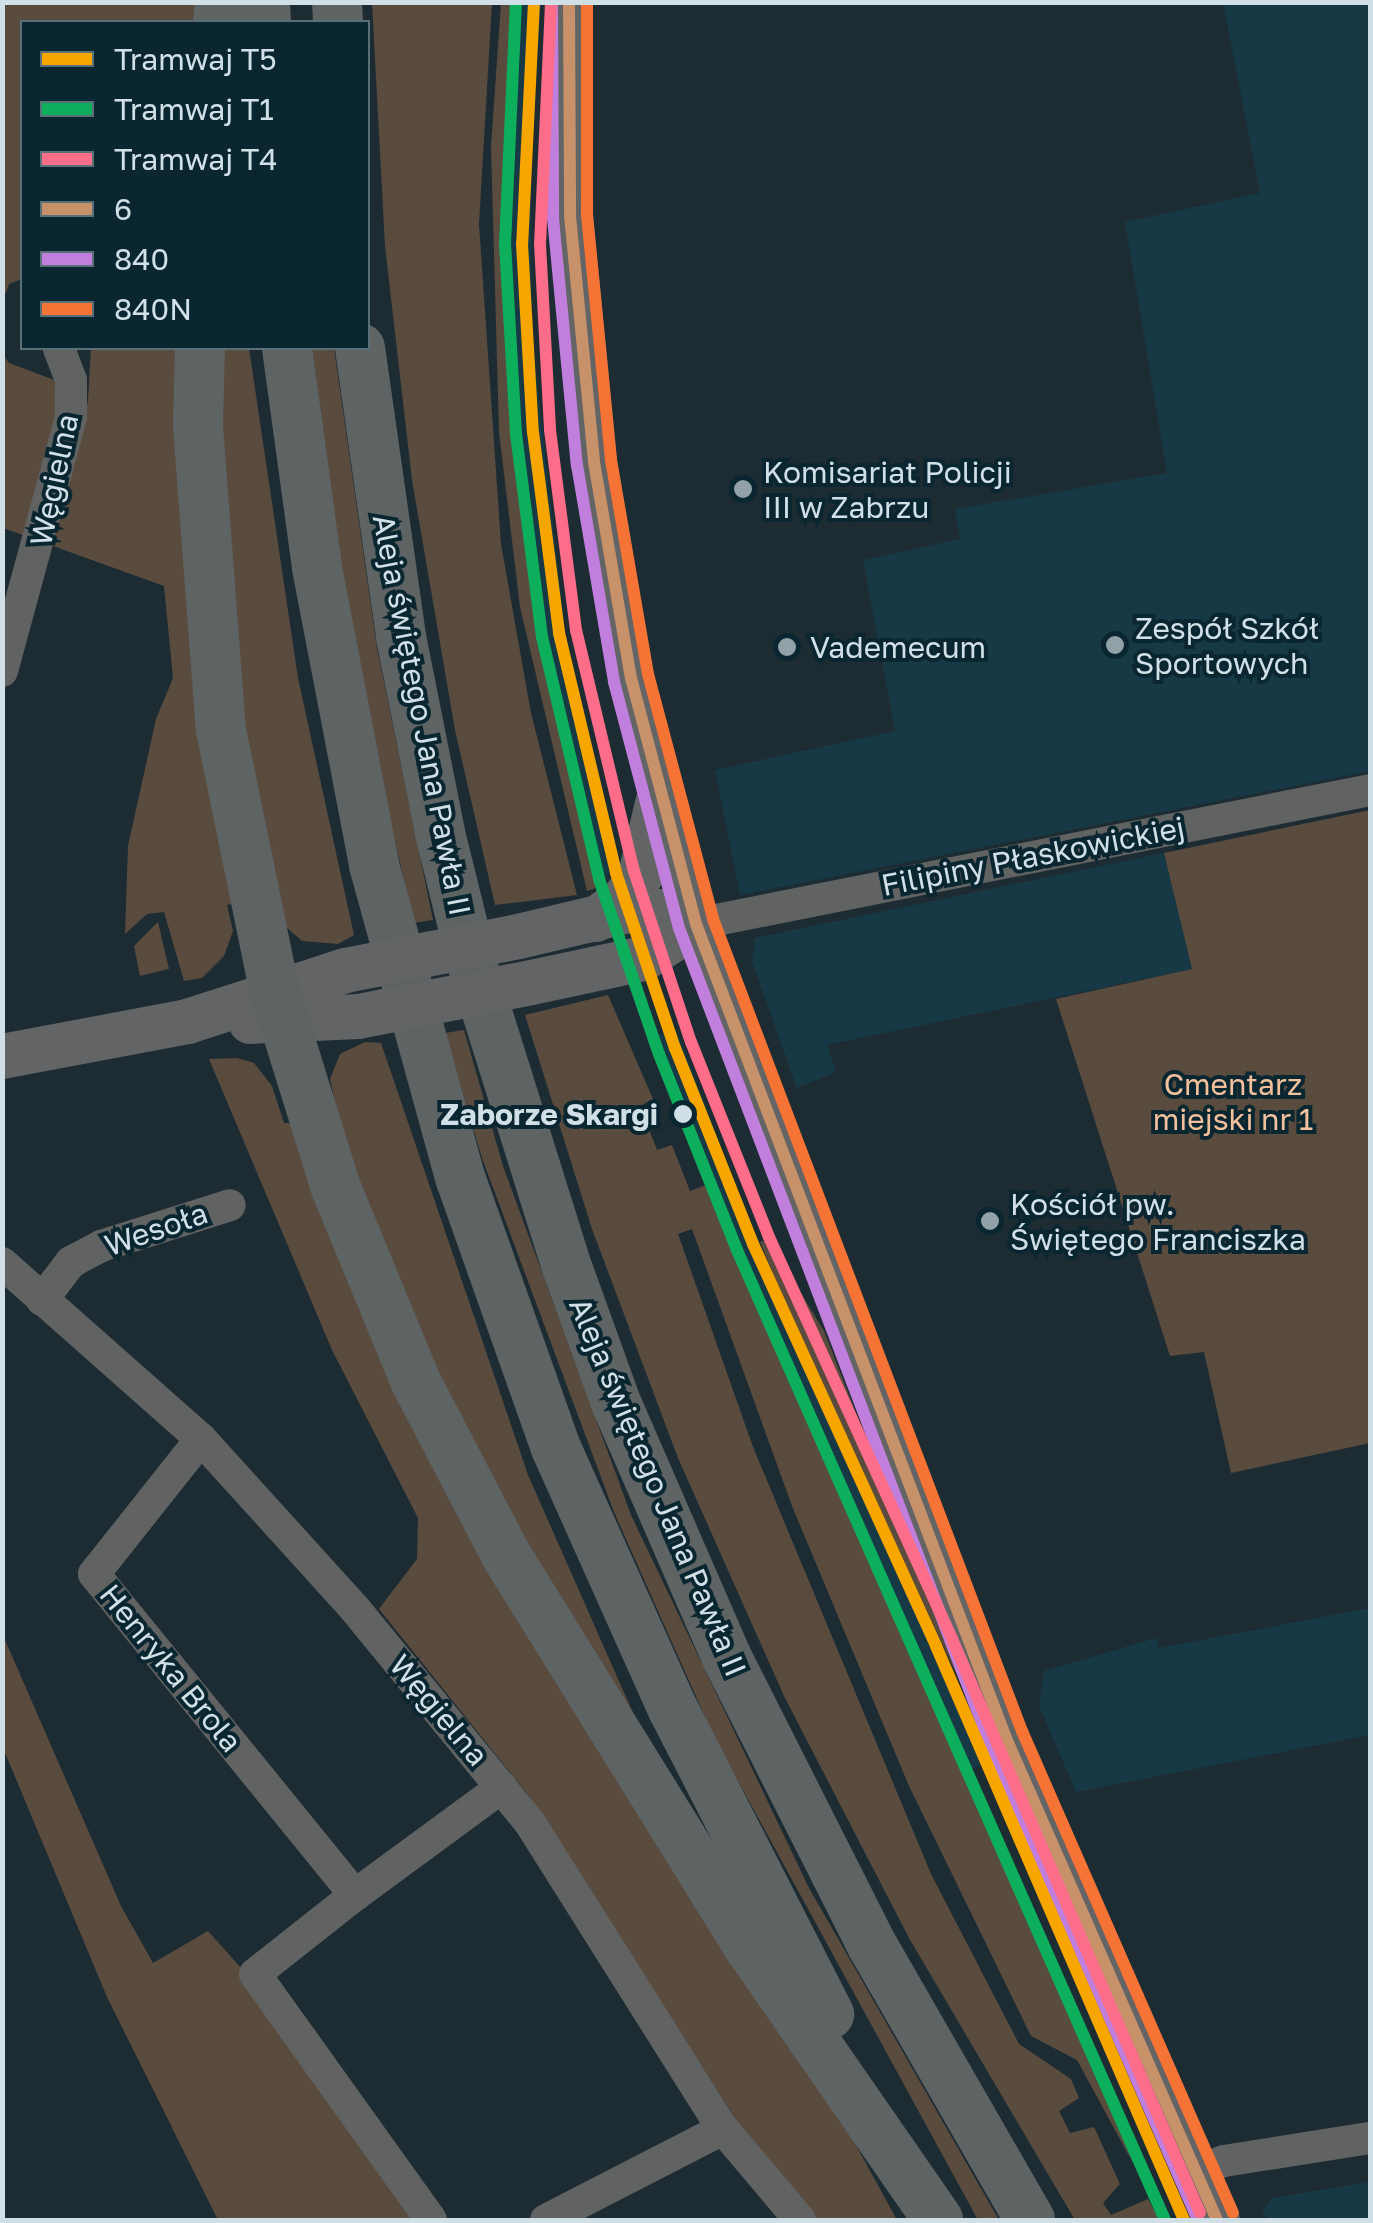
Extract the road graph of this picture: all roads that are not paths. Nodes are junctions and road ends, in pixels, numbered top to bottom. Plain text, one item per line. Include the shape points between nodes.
1 (568, 2) edge
2 (60, 350) edge
3 (200, 350) edge
4 (287, 350) edge
5 (360, 350) edge
6 (2, 670) edge
7 (1370, 790) edge
8 (658, 792) junction
9 (595, 919) junction
10 (696, 924) junction
11 (643, 958) junction
12 (722, 999) junction
13 (279, 1006) junction
14 (2, 1056) edge
15 (230, 1204) dead end
16 (2, 1263) edge
17 (42, 1300) junction
18 (201, 1439) junction
19 (502, 1788) junction
20 (355, 1895) junction
21 (723, 2129) junction
22 (1370, 2138) edge
23 (1194, 2173) junction
24 (431, 2220) edge
25 (546, 2220) edge
26 (800, 2220) edge
27 (942, 2220) edge
28 (1030, 2220) edge
29 (1217, 2220) edge

1 - 8 street via 577,324 631,678
2 - 6 street, Węgielna via 72,380 71,416
3 - 13 main road via 198,426 221,730
4 - 27 main road via 318,568 374,865 406,993 504,1309 556,1448 673,1710
5 - 28 main road, Aleja świętego Jana Pawła II via 402,637 440,833 475,974 616,1406 726,1656 872,1946
7 - 10 street, Filipiny Płaskowickiej
8 - 9 street via 640,874 624,898
8 - 10 street
9 - 10 street via 660,911
9 - 13 street, bridge via 345,970
10 - 11 street
10 - 12 street
11 - 12 street via 675,964
11 - 13 street, bridge via 358,1016
12 - 23 street via 1006,1738
13 - 14 street
13 - 27 main road via 336,1188 416,1382 506,1556 752,1951
15 - 17 street, Wesoła via 100,1246 71,1262
16 - 17 street, Węgielna
17 - 18 street, Węgielna
18 - 19 street, Węgielna
18 - 20 street, Henryka Brola via 94,1574
19 - 20 street
19 - 21 street, Węgielna
20 - 24 street via 255,1974
21 - 25 street
21 - 26 street, Węgielna
22 - 23 street via 1224,2161
23 - 29 street

